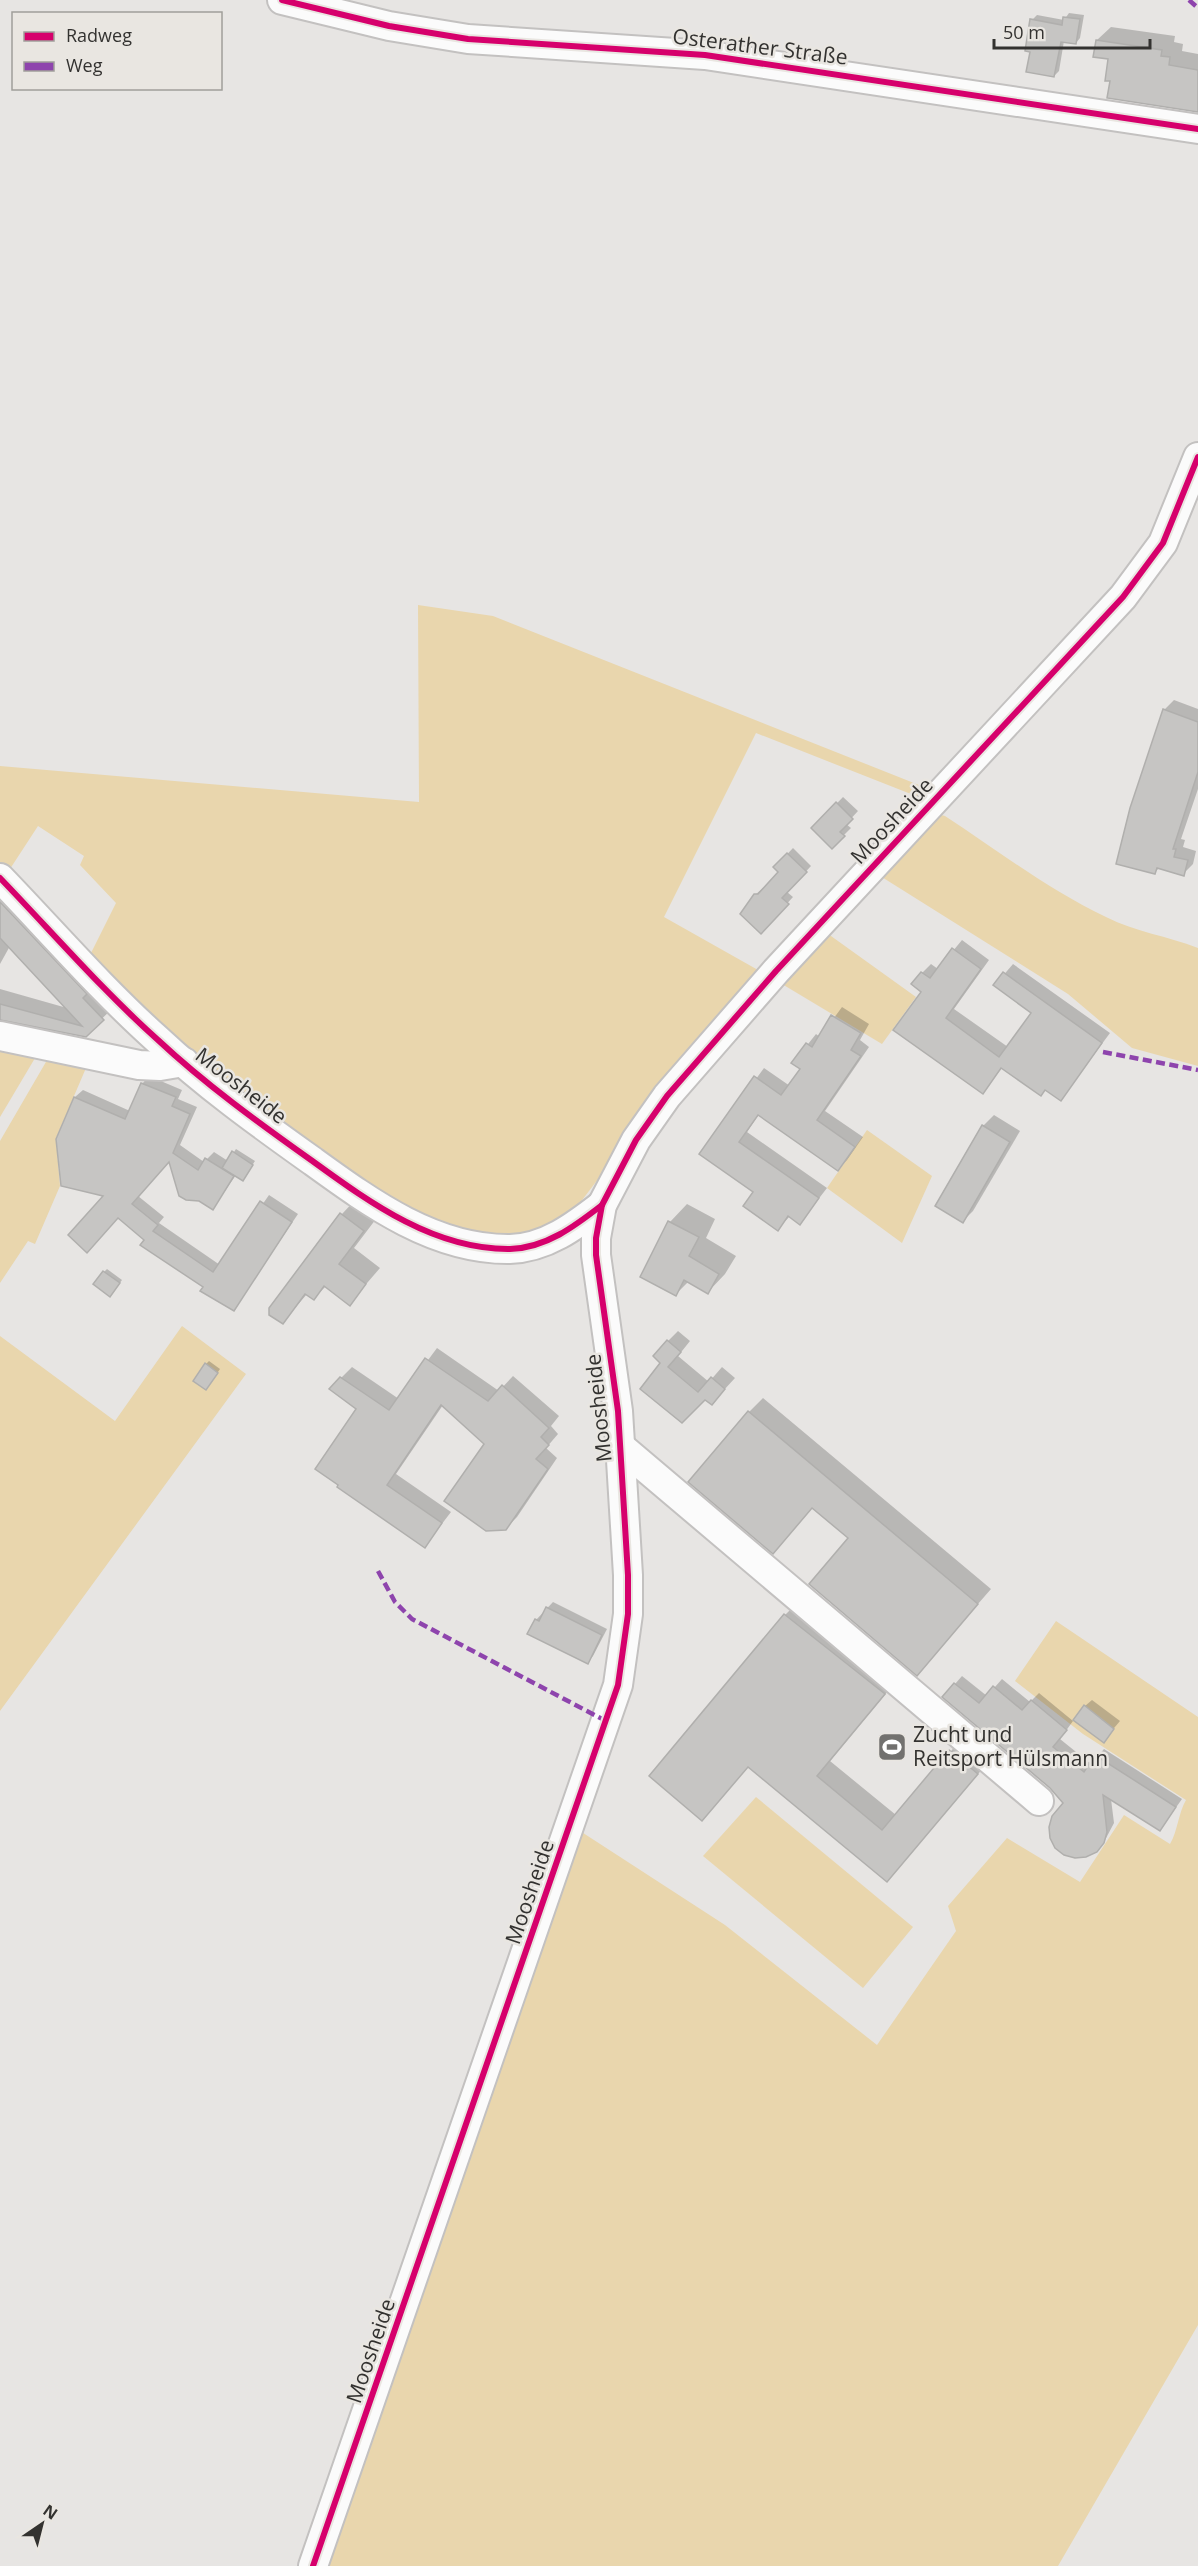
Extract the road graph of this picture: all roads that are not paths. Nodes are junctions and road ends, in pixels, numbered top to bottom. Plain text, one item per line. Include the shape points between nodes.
1 (282, 0) edge
2 (1198, 129) edge
3 (1198, 457) edge
4 (0, 878) edge
5 (0, 1035) edge
6 (184, 1062) junction
7 (602, 1205) junction
8 (621, 1447) junction
9 (1039, 1801) dead end
10 (313, 2566) edge

1 - 2 street, Osterather Straße via 389,26 468,39 705,55
3 - 7 street, Moosheide via 1163,543 1130,589 818,924 693,1065 647,1124
4 - 6 street, Moosheide via 138,1021
5 - 6 street, Moosheide via 140,1065
6 - 7 street, Moosheide via 353,1191 427,1232 478,1246 524,1248 559,1235
7 - 8 street, Moosheide via 596,1255
8 - 9 street
8 - 10 street, Moosheide via 629,1601 618,1685

